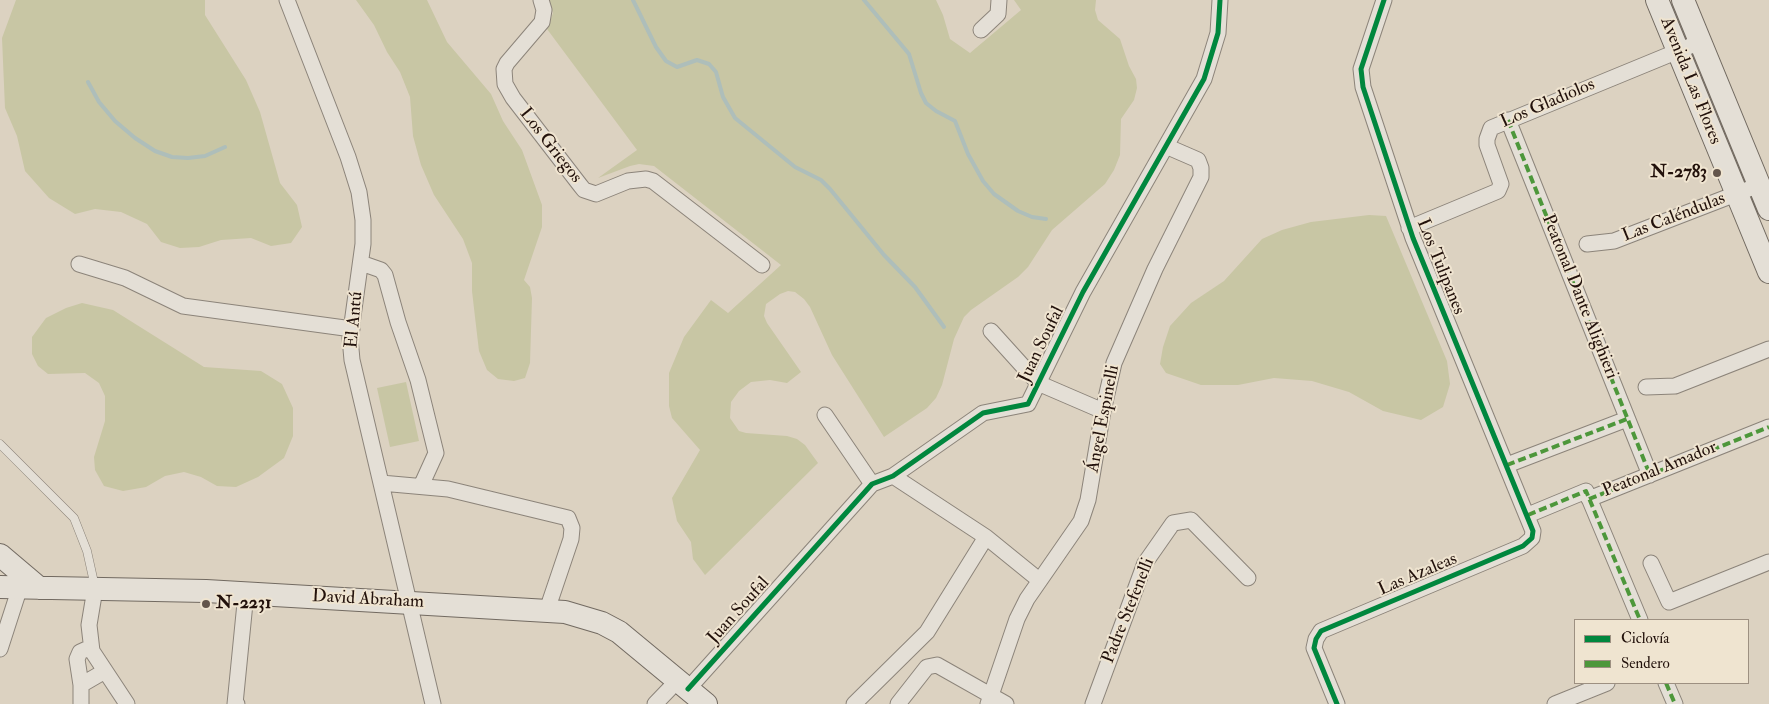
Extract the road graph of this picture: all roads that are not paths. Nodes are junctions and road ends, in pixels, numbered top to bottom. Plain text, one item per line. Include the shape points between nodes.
1 (287, 0) edge
2 (541, 0) edge
3 (999, 0) edge
4 (1220, 0) edge
5 (1384, 0) edge
6 (1657, 0) edge
7 (1684, 0) edge
8 (981, 30) dead end
9 (1700, 42) junction
10 (1678, 50) junction
11 (1508, 120) junction
12 (1168, 146) junction
13 (1759, 185) junction
14 (1737, 194) junction
15 (1769, 209) edge
16 (1409, 228) junction
17 (1587, 244) dead end
18 (361, 263) junction
19 (80, 264) dead end
20 (762, 265) dead end
21 (1769, 272) edge
22 (352, 330) junction
23 (991, 332) dead end
24 (1769, 348) edge
25 (1038, 383) junction
26 (1646, 387) dead end
27 (1103, 411) junction
28 (825, 415) dead end
29 (1627, 418) junction
30 (1769, 427) edge
31 (0, 444) edge
32 (1507, 465) junction
33 (1650, 474) junction
34 (893, 476) junction
35 (381, 483) junction
36 (872, 484) junction
37 (421, 486) junction
38 (1589, 498) junction
39 (1528, 515) junction
40 (986, 537) junction
41 (1532, 538) joint
42 (0, 555) edge
43 (1769, 562) edge
44 (1651, 563) dead end
45 (1248, 578) dead end
46 (1040, 580) junction
47 (20, 587) edge
48 (96, 589) junction
49 (246, 593) junction
50 (410, 603) junction
51 (547, 610) junction
52 (1640, 619) edge
53 (91, 647) junction
54 (0, 649) edge
55 (105, 671) junction
56 (683, 684) junction
57 (1605, 684) edge
58 (1666, 684) edge
59 (81, 685) junction
60 (989, 700) edge
61 (81, 704) edge
62 (127, 704) edge
63 (236, 704) edge
64 (433, 704) edge
65 (655, 704) edge
66 (706, 704) edge
67 (854, 704) edge
68 (898, 704) edge
69 (1006, 704) edge
70 (1093, 704) edge
71 (1337, 704) edge
72 (1555, 704) edge
73 (1675, 704) edge

1 - 18 street, El Antú via 354,175 363,220
2 - 20 street, Los Griegos via 544,10 542,22 507,63 505,84 580,186 596,194 628,181 653,181
3 - 8 street via 998,14
4 - 12 street, Juan Soufal via 1218,33 1204,79
5 - 16 street, Los Tulipanes via 1363,60 1361,78
6 - 10 main road, Avenida Las Flores
7 - 9 main road, Avenida Las Flores
9 - 10 street, Los Gladiolos
9 - 13 main road, Avenida Las Flores
10 - 11 street, Los Gladiolos
10 - 14 main road, Avenida Las Flores
11 - 16 street, Los Gladiolos via 1491,128 1487,139 1501,184 1498,192
11 - 29 street, Peatonal Dante Alighieri
12 - 25 street, Juan Soufal via 1083,292
12 - 27 street, Ángel Espinelli via 1198,160 1201,178 1125,333
13 - 14 street, Las Caléndulas
13 - 15 main road, Avenida Las Flores
14 - 17 street, Las Caléndulas via 1614,241
14 - 21 main road, Avenida Las Flores
16 - 32 street, Los Tulipanes
18 - 22 street, El Antú
18 - 37 street via 381,270 385,275 418,380 436,453
19 - 22 street via 125,278 183,306
22 - 35 street, El Antú via 353,370
23 - 25 street
24 - 26 street via 1675,386
25 - 27 street
25 - 34 street, Juan Soufal via 1028,404 983,413
27 - 46 street, Ángel Espinelli via 1088,500 1081,521
28 - 36 street
29 - 32 street
29 - 33 street, Peatonal Dante Alighieri
30 - 33 street, Peatonal Amador
31 - 48 lane via 74,518 87,551
32 - 39 street, Los Tulipanes
33 - 38 street, Peatonal Amador
34 - 36 street, Juan Soufal
34 - 40 street
35 - 37 street
35 - 50 street, El Antú
36 - 56 street, Juan Soufal
37 - 51 street via 464,492 568,518 572,528 571,539
38 - 39 street, Peatonal Amador via 1586,491
38 - 52 street
39 - 41 street, Los Tulipanes
40 - 46 street
40 - 67 street via 927,632
41 - 71 street, Las Azaleas via 1523,546 1326,628 1316,639 1315,652
42 - 47 main road
43 - 44 street via 1669,602
45 - 70 street, Padre Stefenelli via 1191,520 1174,523 1145,563
46 - 60 street, Ángel Espinelli via 1017,619
47 - 48 main road, David Abraham
47 - 54 street
48 - 49 main road, David Abraham
48 - 53 street via 89,625
49 - 50 main road, David Abraham
49 - 63 street
50 - 51 main road, David Abraham
50 - 64 street, El Antú
51 - 56 main road, David Abraham via 584,616 602,623 634,643
53 - 55 street
53 - 59 street via 80,652 77,659
55 - 59 street
55 - 62 street
56 - 65 street, Juan Soufal
56 - 66 main road, David Abraham
57 - 72 street
58 - 73 street
59 - 61 street
60 - 68 street via 937,665 927,667
60 - 69 street

